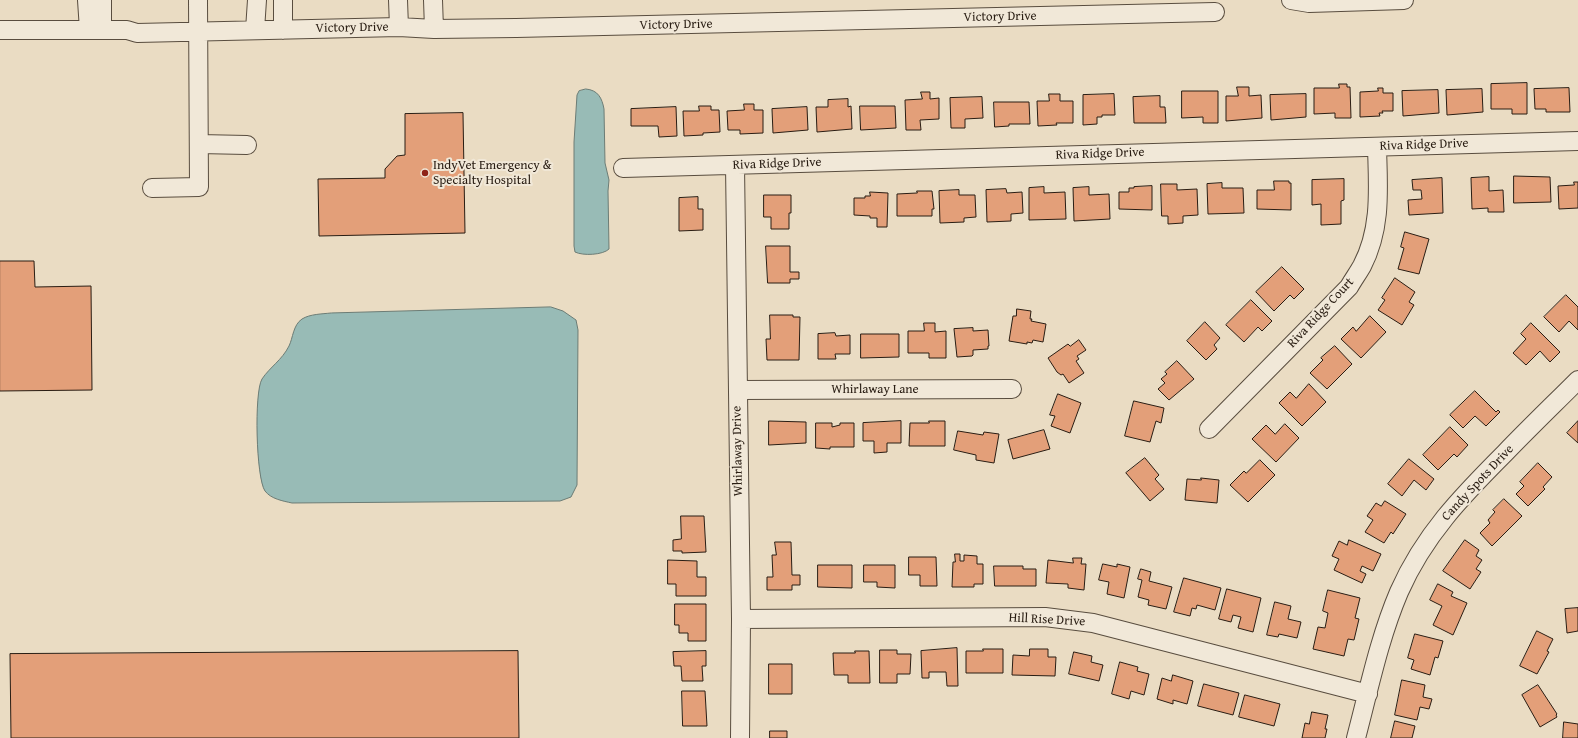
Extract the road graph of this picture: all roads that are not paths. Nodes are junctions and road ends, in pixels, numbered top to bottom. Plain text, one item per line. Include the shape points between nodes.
1 (88, 0) edge
2 (102, 0) edge
3 (198, 0) edge
4 (257, 0) edge
5 (282, 0) edge
6 (398, 0) edge
7 (433, 0) edge
8 (1291, 0) edge
9 (1404, 0) edge
10 (1216, 12) dead end
11 (399, 27) junction
12 (434, 29) junction
13 (0, 30) edge
14 (95, 30) junction
15 (255, 30) junction
16 (283, 30) junction
17 (198, 32) junction
18 (137, 33) junction
19 (0, 42) edge
20 (1578, 141) edge
21 (199, 144) junction
22 (247, 145) dead end
23 (1377, 146) junction
24 (735, 165) junction
25 (623, 168) dead end
26 (152, 188) dead end
27 (1578, 380) edge
28 (1012, 389) dead end
29 (738, 390) junction
30 (1209, 429) dead end
31 (740, 619) junction
32 (1368, 694) junction
33 (740, 738) edge
34 (1356, 738) edge

1 - 14 street
2 - 14 street
3 - 17 street
4 - 15 street
5 - 16 street
6 - 11 street
7 - 12 street
8 - 9 street via 1309,3
10 - 12 street, Victory Drive
11 - 12 street, Victory Drive
11 - 16 street, Victory Drive
13 - 14 street, Victory Drive
14 - 18 street, Victory Drive via 127,30
15 - 16 street, Victory Drive
15 - 17 street, Victory Drive
17 - 18 street, Victory Drive
17 - 21 street
18 - 19 street, Victory Drive via 130,41
20 - 23 street, Riva Ridge Drive
21 - 22 street
21 - 26 street via 199,187
23 - 24 street, Riva Ridge Drive
23 - 30 street, Riva Ridge Court via 1377,216 1372,241 1349,287
24 - 25 street, Riva Ridge Drive
24 - 29 street, Whirlaway Drive
27 - 32 street, Candy Spots Drive via 1459,500 1426,543 1399,592 1386,626
28 - 29 street, Whirlaway Lane
29 - 31 street, Whirlaway Drive
31 - 32 street, Hill Rise Drive via 1045,617 1072,620 1093,623
31 - 33 street, Whirlaway Drive
32 - 34 street, Candy Spots Drive

